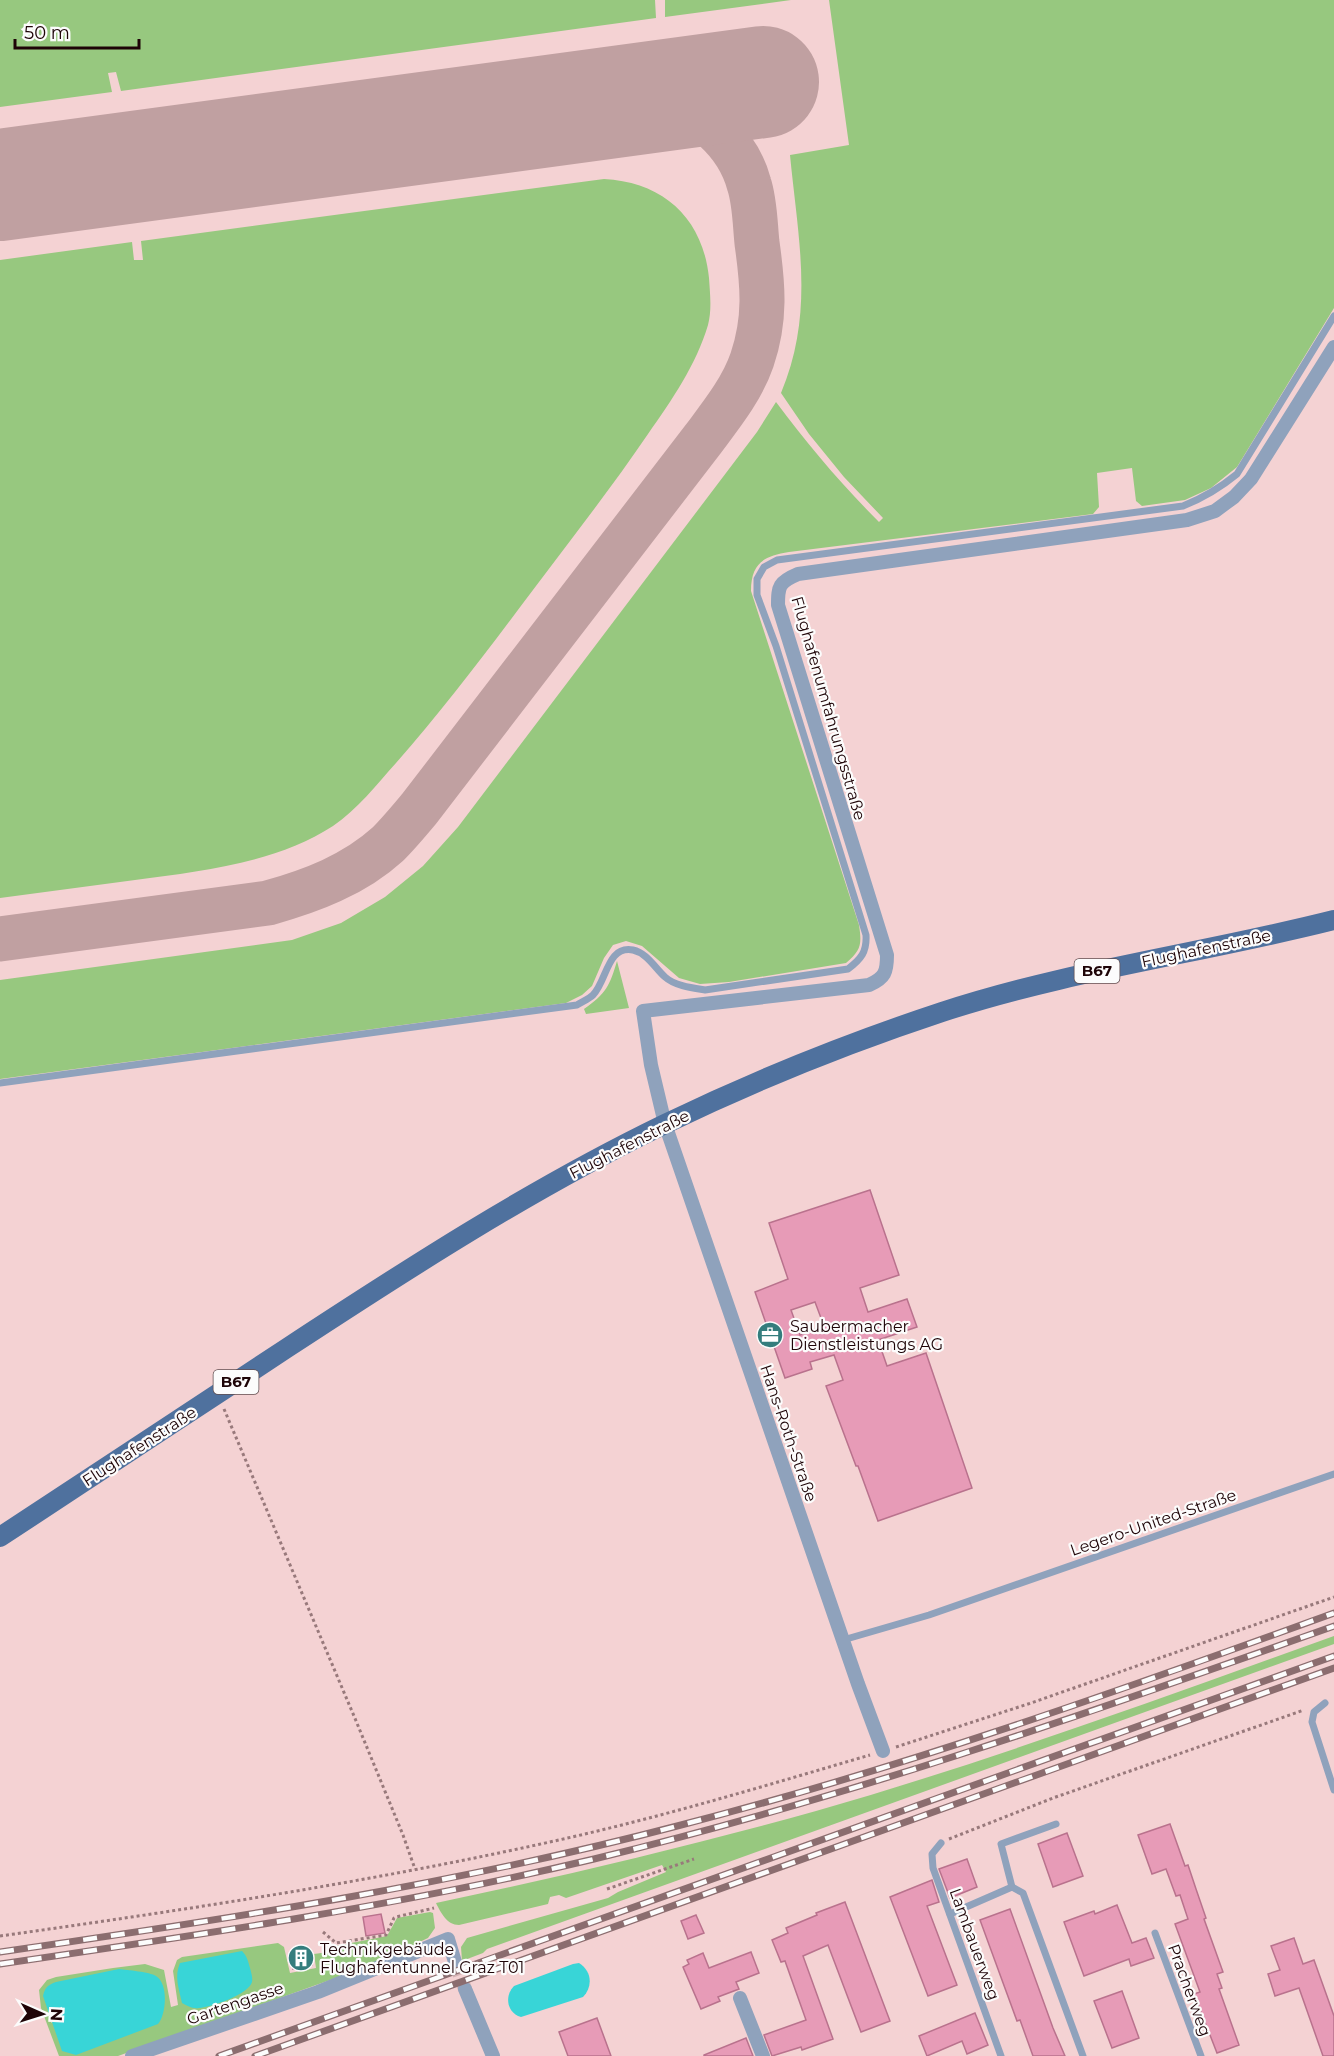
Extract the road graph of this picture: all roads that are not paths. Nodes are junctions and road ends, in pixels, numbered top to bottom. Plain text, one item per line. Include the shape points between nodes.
1 (1334, 316) edge
2 (1334, 347) edge
3 (1334, 920) edge
4 (622, 951) junction
5 (625, 959) dead end
6 (0, 1083) edge
7 (665, 1124) junction
8 (1334, 1474) edge
9 (0, 1537) edge
10 (843, 1640) junction
11 (1324, 1703) road end
12 (884, 1751) road end
13 (1334, 1790) edge
14 (1056, 1824) dead end
15 (940, 1843) road end
16 (1012, 1887) junction
17 (950, 1914) junction
18 (1155, 1933) dead end
19 (455, 1962) tunnel mouth
20 (465, 1989) tunnel mouth
21 (740, 1998) dead end
22 (132, 2056) edge
23 (493, 2056) edge
24 (763, 2056) edge
25 (1001, 2056) edge
26 (1083, 2056) edge
27 (1201, 2056) edge

1 - 4 lane via 1237,474 1200,499 1183,506 777,560 764,567 757,579 757,595 867,948 848,969 705,990 667,979 642,954
2 - 7 street, Flughafenumfahrungsstraße via 1251,479 1215,511 1187,520 798,574 784,580 778,590 778,605 887,955 887,972 869,985 643,1011
3 - 7 main road, Flughafenstraße / B67 via 1081,974 971,1003 810,1061
4 - 5 lane
4 - 6 lane via 612,956 593,995 577,1005
7 - 9 main road, Flughafenstraße / B67 via 537,1192 425,1258
7 - 10 street, Hans-Roth-Straße
8 - 10 lane, Legero-United-Straße via 928,1615
10 - 12 street, Hans-Roth-Straße
11 - 13 lane via 1314,1712 1312,1722
14 - 16 lane via 1001,1844
15 - 17 lane, Lambauerweg via 932,1861
16 - 17 lane
16 - 26 lane via 1023,1893
17 - 25 lane, Lambauerweg
18 - 27 lane, Pracherweg
19 - 22 street, Gartengasse via 448,1939 318,1992
20 - 23 street
21 - 24 street

